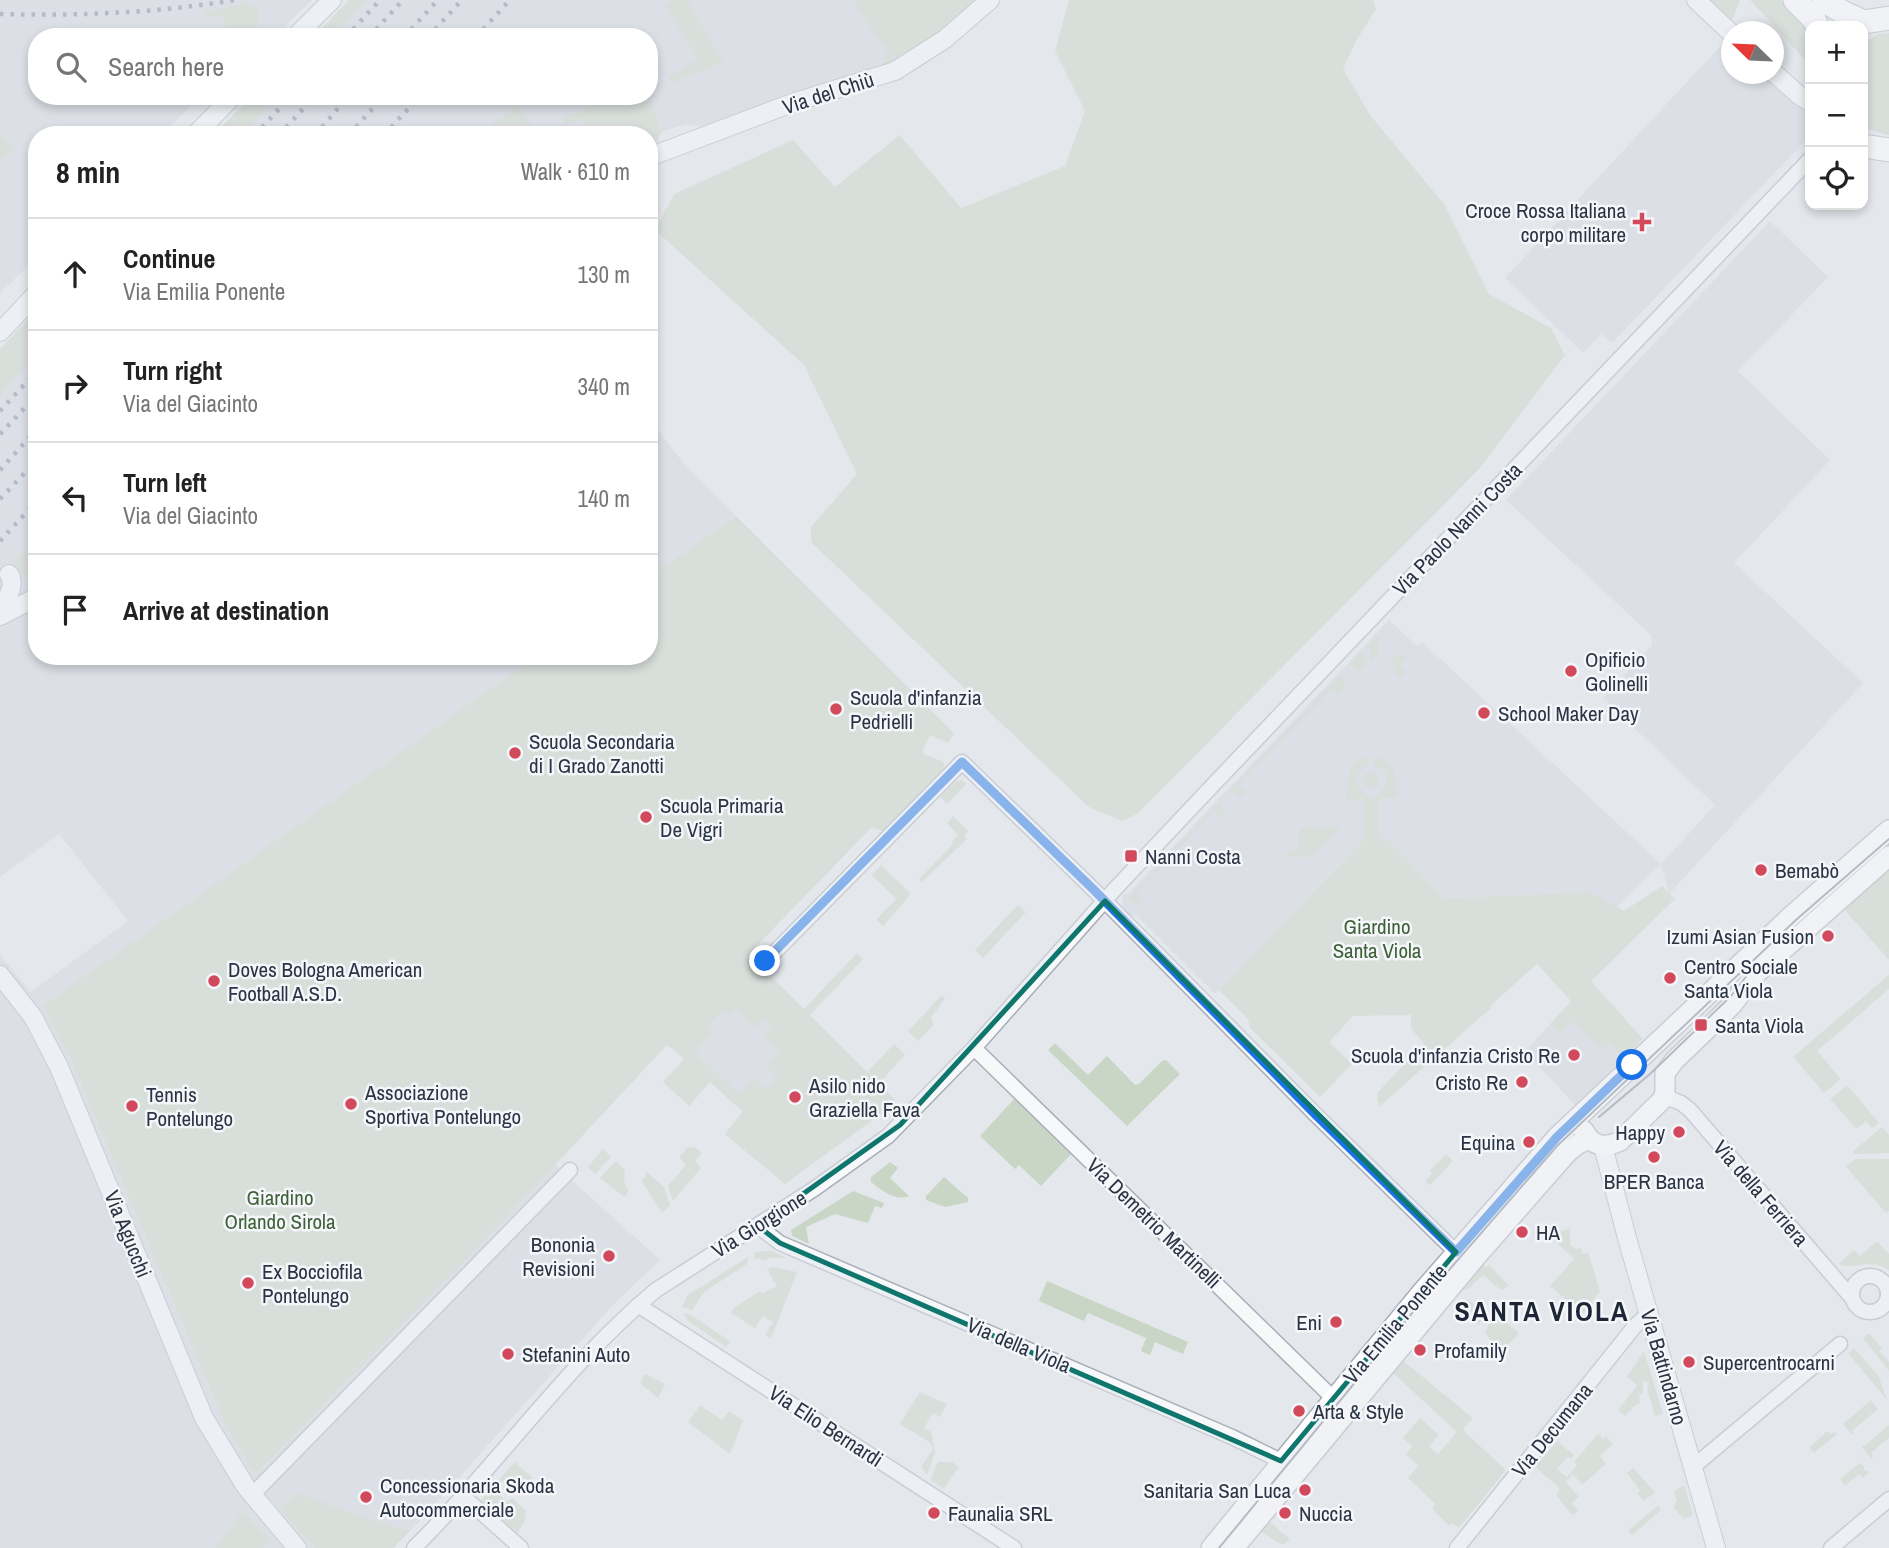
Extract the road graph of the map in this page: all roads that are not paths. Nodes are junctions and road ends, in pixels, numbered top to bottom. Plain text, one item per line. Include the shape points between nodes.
1 (332, 0) edge
2 (990, 0) edge
3 (1696, 0) edge
4 (1795, 0) edge
5 (1824, 0) edge
6 (1889, 18) edge
7 (1815, 21) edge
8 (1856, 21) edge
9 (1868, 22) edge
10 (1721, 24) edge
11 (304, 28) edge
12 (1784, 78) edge
13 (1784, 82) edge
14 (1805, 84) edge
15 (1805, 99) edge
16 (224, 105) edge
17 (204, 126) edge
18 (1868, 146) edge
19 (1889, 150) edge
20 (658, 154) edge
21 (1805, 164) edge
22 (28, 302) edge
23 (0, 332) edge
24 (28, 589) edge
25 (28, 601) edge
26 (0, 615) edge
27 (1889, 830) edge
28 (1889, 856) edge
29 (1105, 901) junction
30 (765, 961) dead end
31 (0, 975) edge
32 (974, 1048) junction
33 (1627, 1069) junction
34 (1664, 1088) junction
35 (1587, 1107) junction
36 (1596, 1142) junction
37 (570, 1170) dead end
38 (758, 1226) junction
39 (1456, 1252) junction
40 (1827, 1270) junction
41 (1859, 1280) junction
42 (1885, 1281) edge
43 (1852, 1298) junction
44 (1888, 1298) edge
45 (638, 1304) junction
46 (1649, 1313) junction
47 (1840, 1344) dead end
48 (1333, 1398) junction
49 (1281, 1461) junction
50 (1693, 1467) junction
51 (252, 1495) junction
52 (463, 1496) junction
53 (1889, 1499) edge
54 (297, 1548) edge
55 (414, 1548) edge
56 (521, 1548) edge
57 (1014, 1548) edge
58 (1211, 1548) edge
59 (1234, 1548) edge
60 (1457, 1548) edge
61 (1716, 1548) edge
62 (1831, 1548) edge

1 - 11 street
2 - 20 street, Via del Chiù via 944,39 895,71 795,102
3 - 10 street
4 - 7 main road
5 - 8 main road
6 - 9 main road
12 - 14 street
13 - 15 street
16 - 17 street
18 - 19 main road
21 - 29 street, Via Paolo Nanni Costa
22 - 23 street
24 - 26 street via 10,578
25 - 26 street
27 - 33 main road, Via Emilia Ponente
28 - 34 main road, Via Emilia Ponente via 1757,973 1731,1006 1669,1066
29 - 30 street via 962,762
29 - 32 street, Via Giorgione
29 - 39 street
31 - 51 street, Via Agucchi via 33,1017 59,1067 191,1389
32 - 38 street, Via Giorgione via 880,1142
32 - 48 street, Via Demetrio Martinelli
33 - 34 main road via 1640,1063 1659,1070
33 - 35 main road, Via Emilia Ponente
34 - 36 main road, Via Emilia Ponente via 1660,1103 1620,1142
34 - 40 street, Via della Ferriera via 1690,1110
35 - 36 main road via 1582,1125
35 - 39 main road, Via Emilia Ponente
36 - 46 street, Via Battindarno
36 - 59 main road, Via Emilia Ponente via 1578,1144 1567,1153
37 - 51 street
38 - 45 street, Via Giorgione
38 - 49 street, Via della Viola via 780,1242
39 - 48 main road, Via Emilia Ponente
40 - 41 street, Via della Ferriera
40 - 43 street, Via della Ferriera
41 - 42 street, Via della Ferriera via 1871,1276
41 - 43 street
42 - 44 street, Via della Ferriera
43 - 44 street, Via della Ferriera via 1868,1312 1880,1309
45 - 52 street, Via Giorgione
45 - 57 street, Via Elio Bernardi
46 - 50 street, Via Battindarno
46 - 60 street, Via Decumana
47 - 50 street
48 - 49 main road, Via Emilia Ponente
49 - 58 main road, Via Emilia Ponente
50 - 61 street, Via Battindarno
51 - 54 street, Via Agucchi
52 - 55 street, Via Giorgione
52 - 56 street
53 - 62 street

